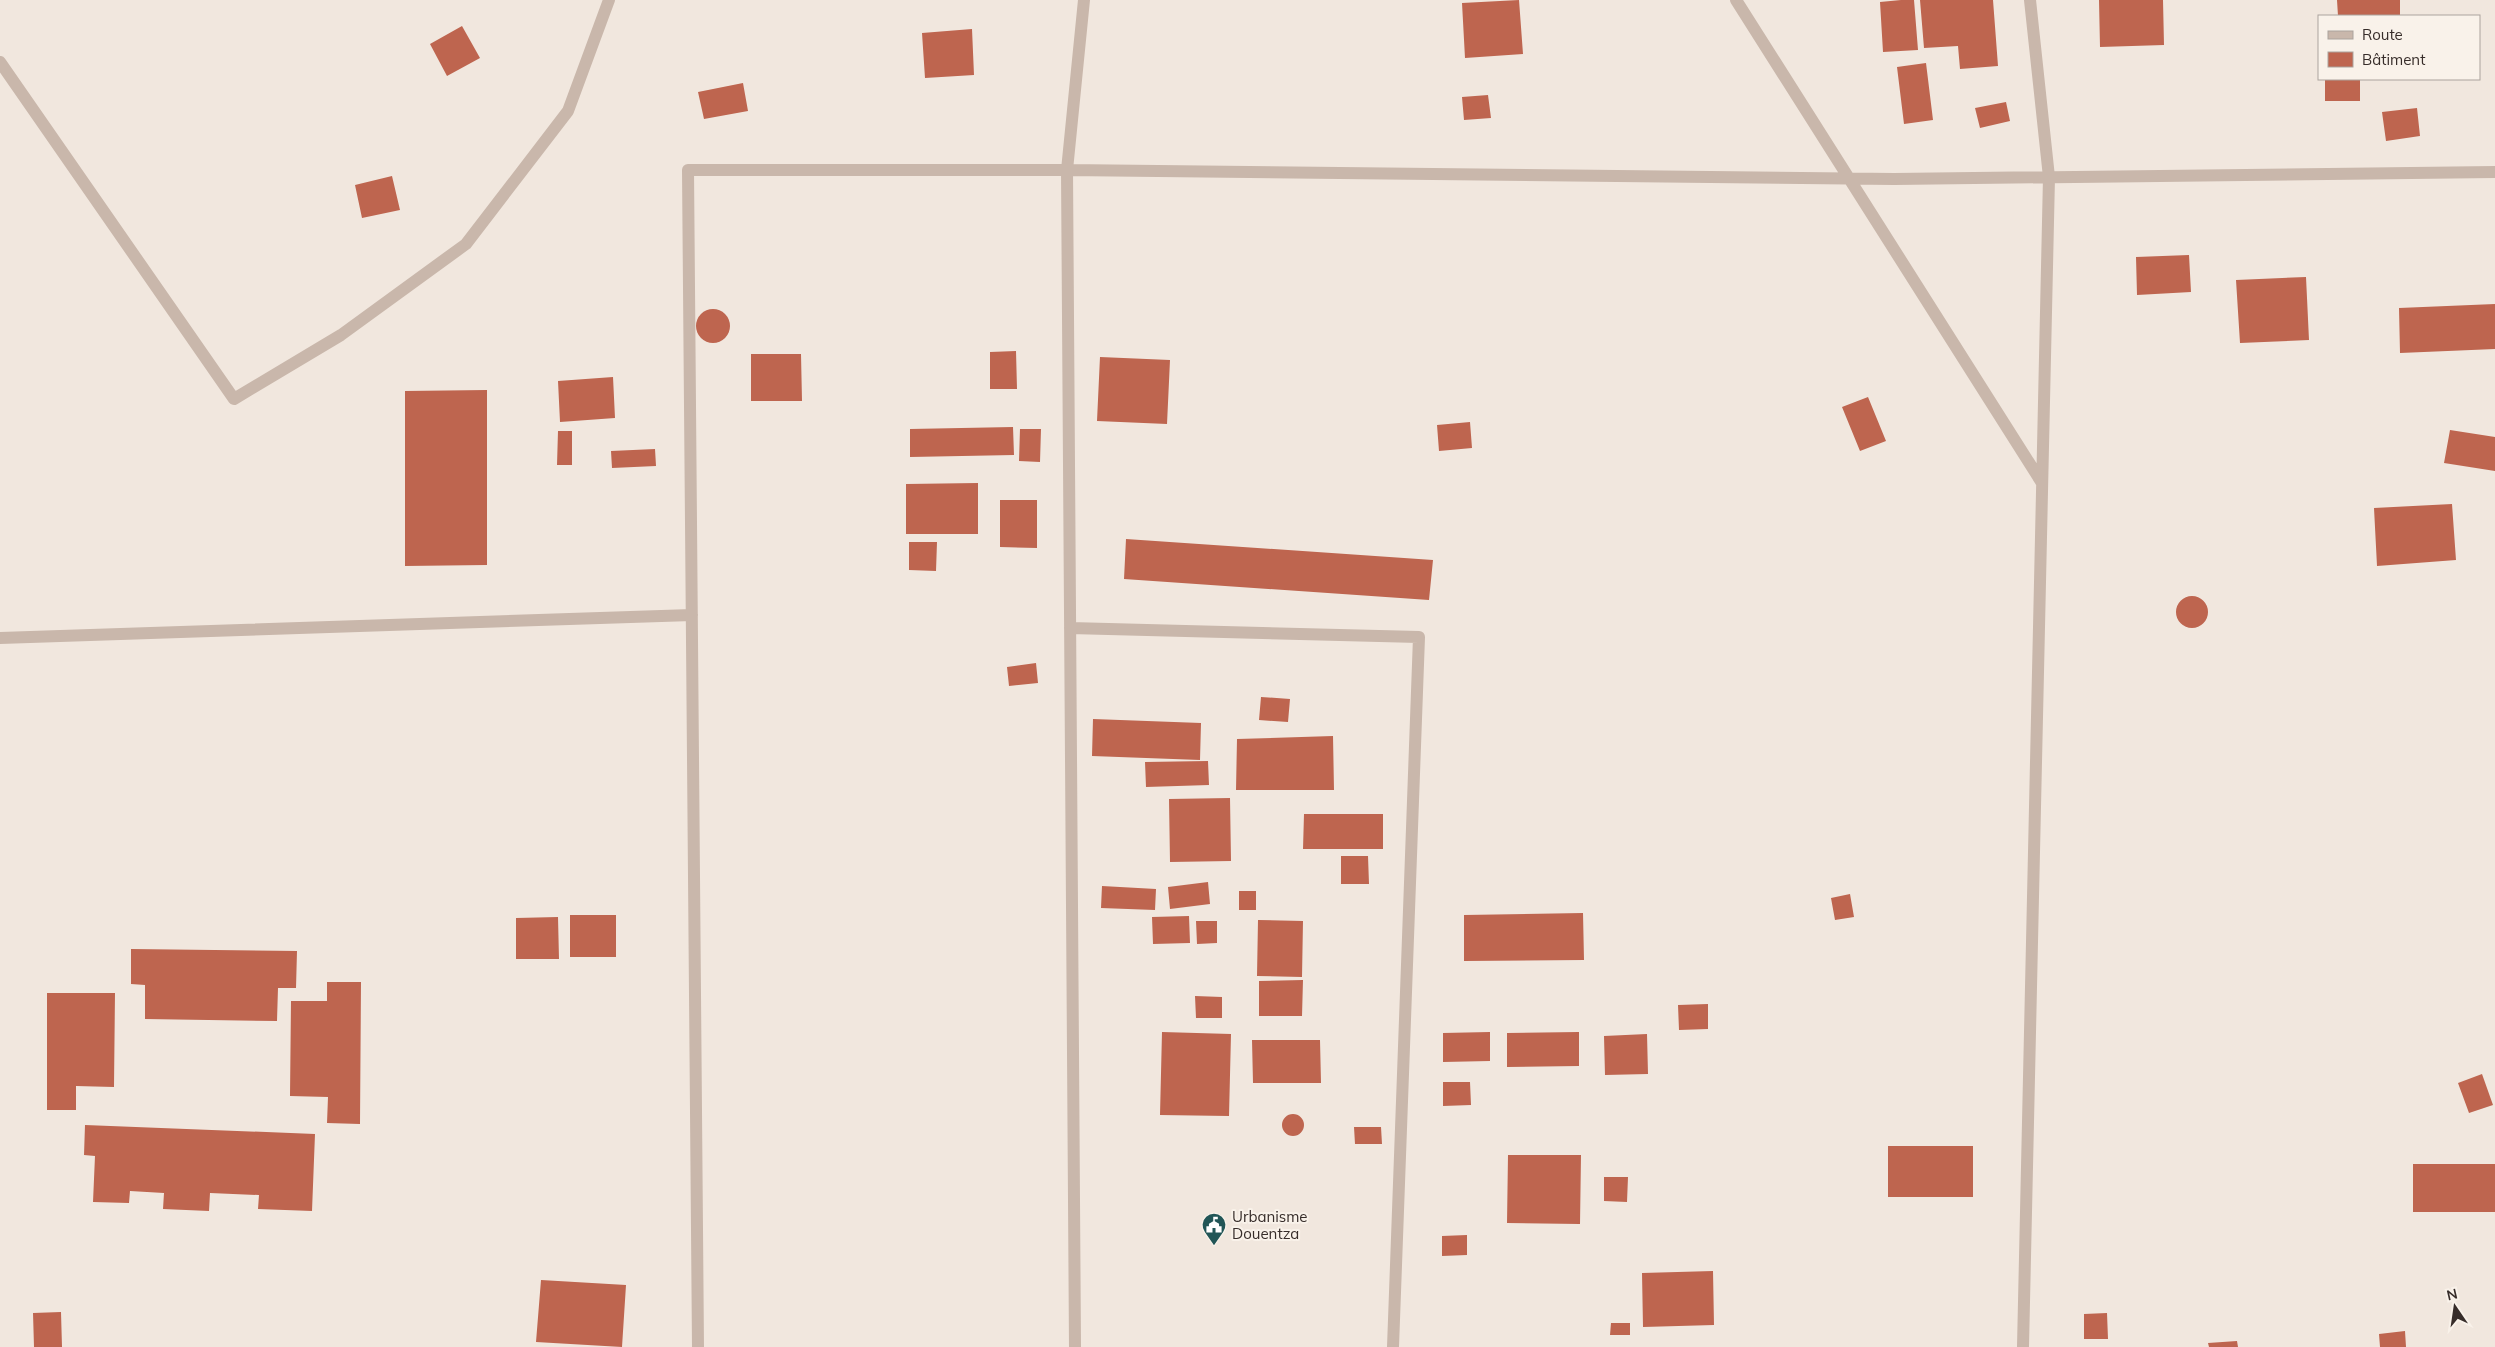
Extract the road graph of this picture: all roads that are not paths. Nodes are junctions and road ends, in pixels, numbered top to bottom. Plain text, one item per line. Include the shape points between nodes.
1 (609, 0) edge
2 (1084, 0) edge
3 (1736, 0) edge
4 (2030, 0) edge
5 (0, 62) edge
6 (1067, 170) junction
7 (2495, 172) edge
8 (2049, 177) junction
9 (1849, 179) junction
10 (2042, 483) junction
11 (692, 615) junction
12 (1070, 628) junction
13 (0, 638) edge
14 (698, 1347) edge
15 (1075, 1347) edge
16 (1393, 1347) edge
17 (2023, 1347) edge

1 - 5 street via 568,111 466,244 341,335 234,399
2 - 6 street
3 - 9 street
4 - 8 street
6 - 9 street
6 - 11 street via 688,170
6 - 12 street
7 - 8 street
8 - 9 street
8 - 10 street
9 - 10 street
10 - 17 street
11 - 13 street
11 - 14 street
12 - 15 street
12 - 16 street via 1419,637

